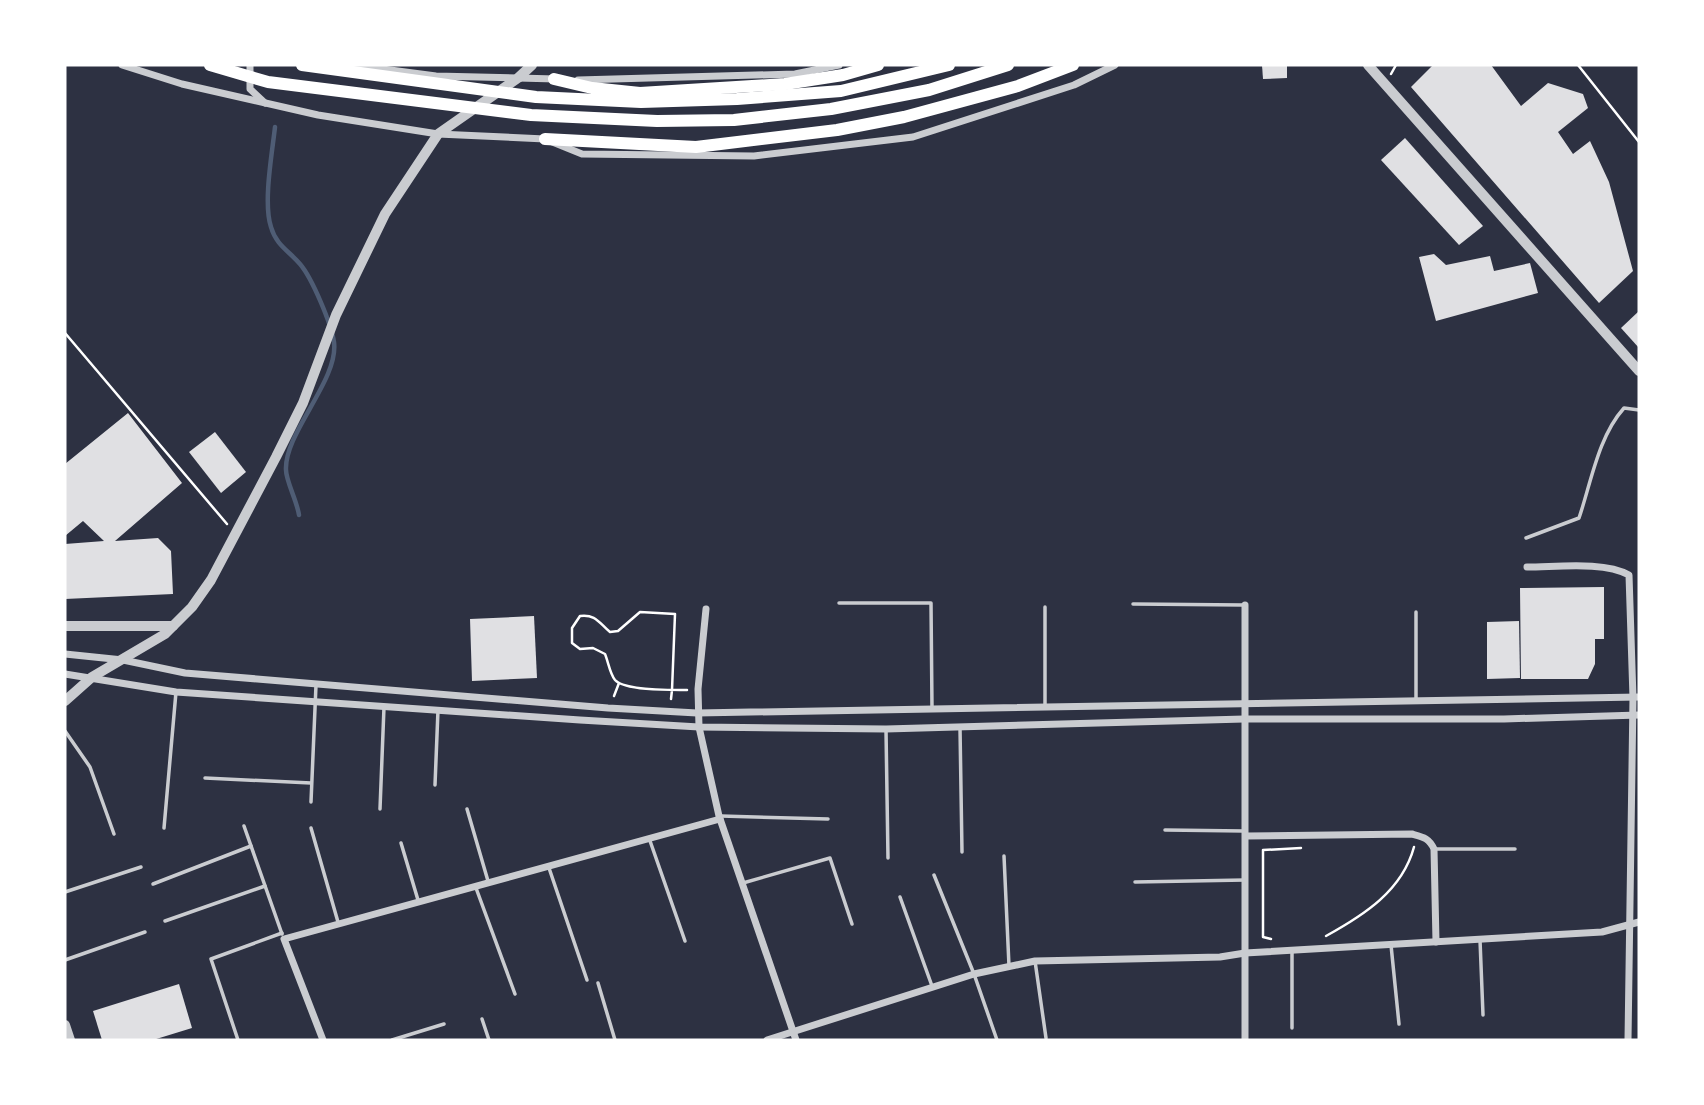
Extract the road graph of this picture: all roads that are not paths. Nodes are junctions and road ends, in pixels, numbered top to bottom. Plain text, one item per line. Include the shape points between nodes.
1 (122, 65) edge
2 (210, 65) edge
3 (250, 65) edge
4 (302, 65) edge
5 (352, 65) edge
6 (532, 65) edge
7 (878, 65) edge
8 (949, 65) edge
9 (1008, 65) edge
10 (1073, 65) edge
11 (1115, 65) edge
12 (1368, 65) edge
13 (841, 70) edge
14 (518, 78) junction
15 (554, 79) joint
16 (267, 104) junction
17 (438, 134) junction
18 (545, 139) junction
19 (1639, 372) edge
20 (1639, 410) edge
21 (1526, 538) dead end
22 (1527, 567) dead end
23 (839, 603) dead end
24 (1133, 604) dead end
25 (1245, 605) joint
26 (1045, 607) dead end
27 (706, 609) dead end
28 (1416, 612) dead end
29 (65, 626) edge
30 (173, 626) junction
31 (65, 654) edge
32 (123, 660) junction
33 (65, 674) edge
34 (92, 677) junction
35 (316, 684) junction
36 (176, 692) junction
37 (1636, 697) edge
38 (315, 700) junction
39 (65, 701) edge
40 (1416, 701) junction
41 (1244, 703) junction
42 (1045, 706) junction
43 (384, 707) junction
44 (933, 708) junction
45 (438, 710) junction
46 (697, 713) junction
47 (1636, 715) edge
48 (1244, 719) junction
49 (699, 726) junction
50 (960, 726) junction
51 (886, 729) junction
52 (65, 731) edge
53 (205, 778) dead end
54 (311, 783) junction
55 (435, 785) dead end
56 (311, 802) dead end
57 (380, 809) dead end
58 (467, 809) dead end
59 (720, 817) junction
60 (828, 819) dead end
61 (244, 826) dead end
62 (164, 828) dead end
63 (311, 828) dead end
64 (1165, 830) dead end
65 (114, 834) dead end
66 (1246, 834) junction
67 (649, 838) junction
68 (401, 843) dead end
69 (251, 846) junction
70 (1434, 849) junction
71 (1515, 849) dead end
72 (962, 852) dead end
73 (1004, 856) dead end
74 (888, 858) dead end
75 (548, 866) junction
76 (141, 867) dead end
77 (934, 875) dead end
78 (1245, 880) junction
79 (489, 882) junction
80 (1135, 882) dead end
81 (743, 883) junction
82 (153, 884) dead end
83 (265, 886) junction
84 (475, 886) junction
85 (65, 892) edge
86 (900, 897) dead end
87 (419, 902) junction
88 (165, 921) dead end
89 (1639, 922) edge
90 (338, 924) junction
91 (852, 924) dead end
92 (1629, 924) junction
93 (145, 932) dead end
94 (283, 936) junction
95 (1480, 940) junction
96 (685, 941) dead end
97 (1436, 942) junction
98 (1391, 944) junction
99 (1292, 951) junction
100 (1245, 953) junction
101 (65, 960) edge
102 (1035, 961) junction
103 (1009, 967) junction
104 (974, 974) junction
105 (587, 980) dead end
106 (598, 983) dead end
107 (932, 988) junction
108 (515, 994) dead end
109 (1483, 1015) dead end
110 (482, 1018) dead end
111 (444, 1024) dead end
112 (1399, 1024) dead end
113 (65, 1025) edge
114 (1292, 1028) dead end
115 (793, 1032) junction
116 (1046, 1038) dead end
117 (70, 1040) edge
118 (238, 1040) edge
119 (323, 1040) edge
120 (392, 1040) edge
121 (489, 1040) edge
122 (615, 1040) edge
123 (767, 1040) edge
124 (796, 1040) edge
125 (997, 1040) edge
126 (1245, 1040) edge
127 (1628, 1040) edge

1 - 16 street
2 - 9 main road via 268,82 531,115 657,121 734,120 831,109 929,90
3 - 16 street via 250,89
4 - 8 main road via 536,97 641,102 841,91
5 - 14 street via 436,76
6 - 14 street
7 - 13 main road
10 - 18 main road via 1018,86 837,130 696,147
11 - 18 street via 1074,85 913,137 754,156 582,153
12 - 19 street
13 - 15 main road via 785,84 640,93
14 - 15 street
14 - 17 street
16 - 17 street
17 - 18 street
17 - 30 street via 385,214 336,315 303,403 236,535 211,580
20 - 21 lane via 1624,408 1618,415 1598,457 1579,518
22 - 37 street via 1604,567 1629,575
23 - 44 lane via 932,603
24 - 25 lane
25 - 41 street
26 - 42 lane
27 - 46 street
28 - 40 lane
29 - 30 street
30 - 32 street
31 - 32 street
32 - 34 street
32 - 35 street via 186,673
33 - 34 street
34 - 36 street
34 - 39 street
35 - 38 lane
35 - 46 street
36 - 38 street
36 - 62 lane
37 - 40 street
37 - 47 street
38 - 43 street
38 - 54 lane
40 - 41 street
41 - 42 street
41 - 48 street
42 - 44 street
43 - 45 street
43 - 57 lane
44 - 46 street
45 - 49 street
45 - 55 lane
46 - 49 street
47 - 48 street
47 - 92 street
48 - 50 street
48 - 66 street
49 - 51 street
49 - 59 street
50 - 51 street
50 - 72 lane
51 - 74 lane
52 - 65 lane via 90,767
53 - 54 lane
54 - 56 lane
58 - 79 lane
59 - 60 lane
59 - 67 street
59 - 81 street
61 - 69 lane
63 - 90 lane
64 - 66 lane
66 - 70 street via 1412,834 1431,841
66 - 78 street
67 - 75 street
67 - 96 lane
68 - 87 lane
69 - 82 lane
69 - 83 lane
70 - 71 lane
70 - 97 street
73 - 103 lane
75 - 79 street
75 - 105 lane
76 - 85 lane
77 - 104 lane
78 - 80 lane
78 - 100 street
79 - 84 street
81 - 91 lane via 830,858
81 - 115 street
83 - 88 lane
83 - 94 lane
84 - 87 street
84 - 108 lane
86 - 107 lane
87 - 90 street
89 - 92 street
90 - 94 street
92 - 95 street via 1602,932
92 - 127 street
93 - 101 lane
94 - 118 lane via 211,958
94 - 119 street
95 - 97 street
95 - 109 lane
97 - 98 street
98 - 99 street
98 - 112 lane
99 - 100 street
99 - 114 lane
100 - 102 street
100 - 126 street
102 - 103 street
102 - 116 lane
103 - 104 street
104 - 107 street
104 - 125 lane
106 - 122 lane
107 - 115 street
110 - 121 lane
111 - 120 lane
113 - 117 street
115 - 123 street
115 - 124 street

